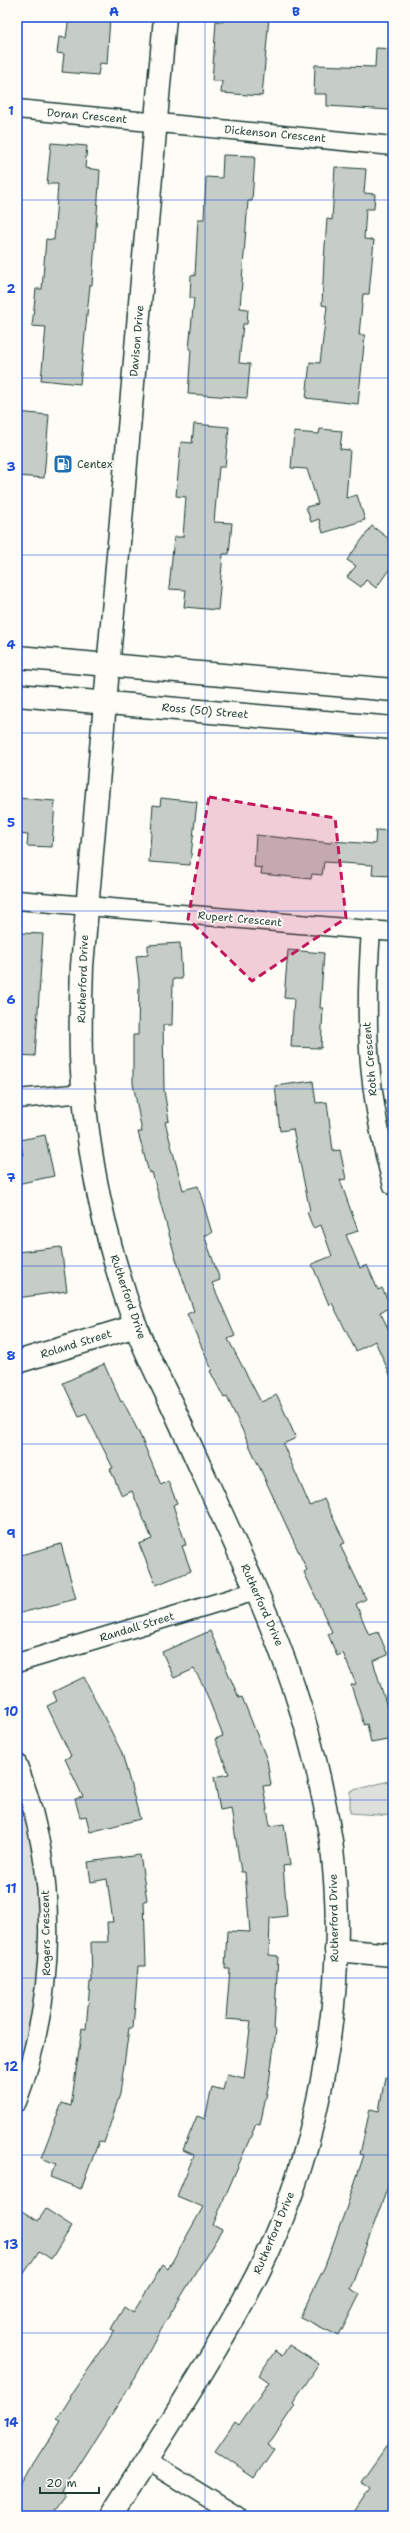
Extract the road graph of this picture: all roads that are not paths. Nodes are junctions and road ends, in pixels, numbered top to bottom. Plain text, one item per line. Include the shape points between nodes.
1 (165, 17) edge
2 (17, 109) edge
3 (158, 123) junction
4 (393, 146) edge
5 (17, 657) edge
6 (107, 665) junction
7 (393, 690) edge
8 (17, 695) edge
9 (104, 702) junction
10 (393, 728) edge
11 (17, 900) edge
12 (87, 906) junction
13 (371, 930) junction
14 (393, 932) edge
15 (84, 1093) junction
16 (17, 1099) edge
17 (393, 1186) edge
18 (136, 1326) junction
19 (17, 1362) edge
20 (256, 1590) junction
21 (17, 1663) edge
22 (17, 1763) edge
23 (336, 1950) junction
24 (393, 1955) edge
25 (17, 2102) edge
26 (146, 2460) junction
27 (111, 2516) edge
28 (237, 2516) edge

1 - 3 street, Davison Drive
2 - 3 street, Doran Crescent
3 - 4 street, Dickenson Crescent
3 - 6 street, Davison Drive
5 - 6 street
6 - 7 street
6 - 9 street, Rutherford Drive
8 - 9 street, Ross (50) Street
9 - 10 street, Ross (50) Street
9 - 12 street, Rutherford Drive
11 - 12 street, Rupert Crescent
12 - 13 street, Rupert Crescent
12 - 15 street, Rutherford Drive via 82,974 81,1055
13 - 14 street, Rupert Crescent
13 - 17 street, Roth Crescent via 367,982 368,1053 380,1138
15 - 16 street
15 - 18 street, Rutherford Drive via 91,1156 99,1197 114,1258
18 - 19 street, Roland Street
18 - 20 street, Rutherford Drive
20 - 21 street, Randall Street
20 - 23 street, Rutherford Drive via 283,1653 303,1710 320,1780 334,1868
22 - 25 street, Rogers Crescent via 30,1801 42,1854 48,1936 44,2002 32,2059
23 - 24 street
23 - 26 street, Rutherford Drive via 331,2017 321,2082 310,2133 284,2214 258,2272 234,2316
26 - 27 street, Rutherford Drive
26 - 28 street

